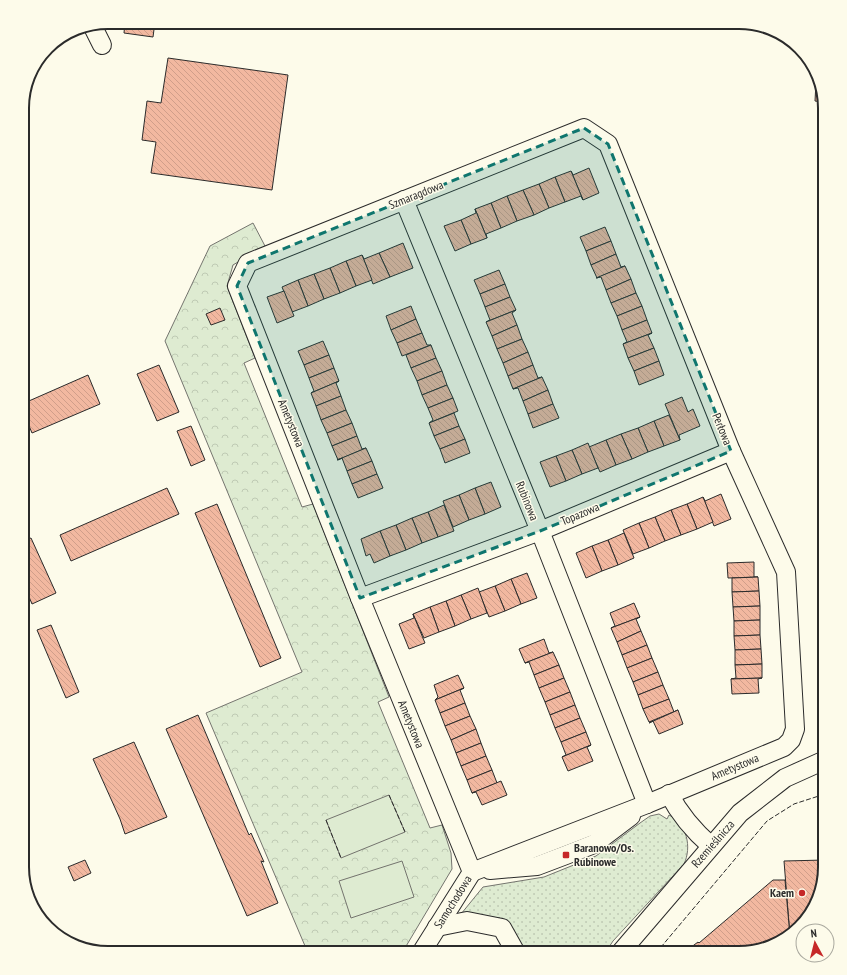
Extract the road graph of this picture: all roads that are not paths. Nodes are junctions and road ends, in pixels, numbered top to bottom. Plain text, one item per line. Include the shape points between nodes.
1 (95, 31) edge
2 (102, 45) dead end
3 (584, 128) joint
4 (404, 200) junction
5 (248, 263) joint
6 (731, 451) junction
7 (540, 531) junction
8 (360, 598) junction
9 (784, 746) joint
10 (818, 763) edge
11 (670, 794) junction
12 (648, 804) junction
13 (711, 846) junction
14 (472, 872) junction
15 (437, 927) junction
16 (425, 946) edge
17 (512, 946) edge
18 (626, 946) edge

1 - 2 street
3 - 4 street, Szmaragdowa
3 - 6 street, Perłowa via 608,144
4 - 5 street, Szmaragdowa
4 - 7 street, Rubinowa
5 - 8 street, Ametystowa via 236,286
6 - 7 street, Topazowa
6 - 9 street, Perłowa via 786,572 795,729 791,740
7 - 8 street, Topazowa
7 - 12 street, Rubinowa
8 - 14 street, Ametystowa
9 - 11 street, Ametystowa
10 - 13 street, Rzemieślnicza via 785,778 758,797
11 - 12 street, Ametystowa
11 - 13 street via 703,840
12 - 14 street, Ametystowa
13 - 18 street, Rzemieślnicza
14 - 15 street, Samochodowa
15 - 16 street, Samochodowa
15 - 17 street via 467,921 502,928

